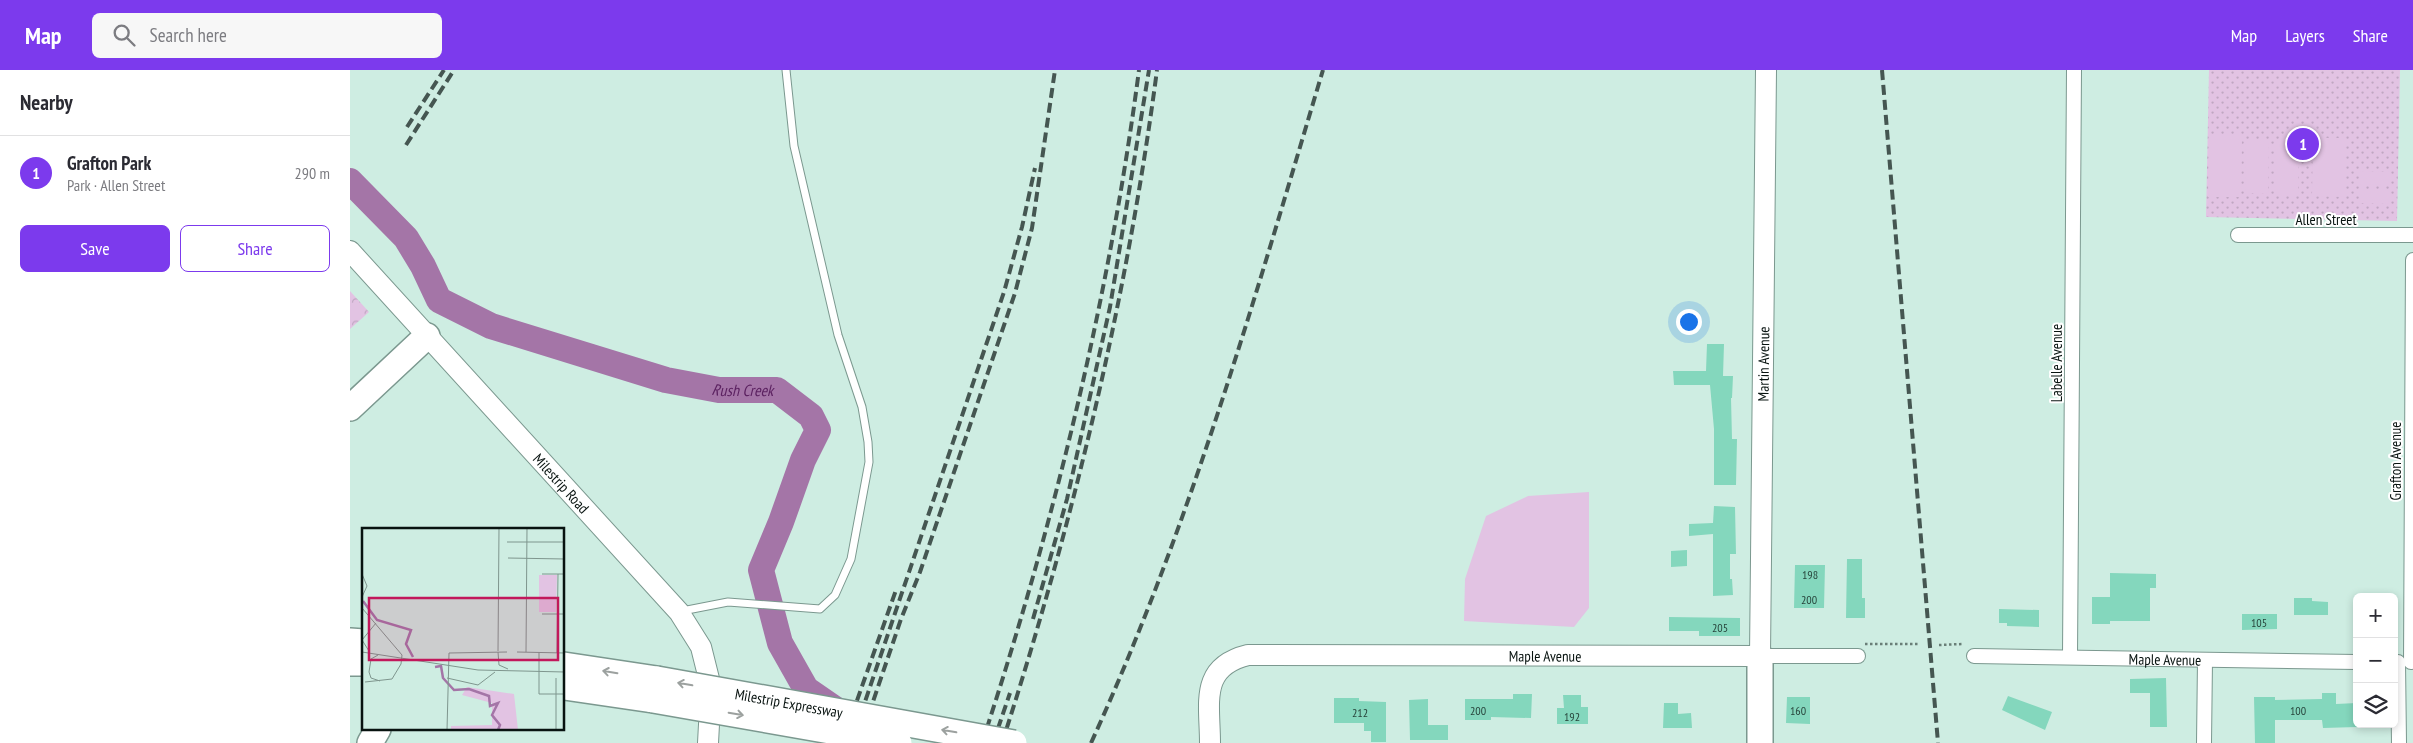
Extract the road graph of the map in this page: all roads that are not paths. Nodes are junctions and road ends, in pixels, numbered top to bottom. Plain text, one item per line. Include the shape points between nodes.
1 (786, 70) edge
2 (1766, 70) edge
3 (2074, 70) edge
4 (2413, 235) edge
5 (2238, 236) dead end
6 (350, 251) edge
7 (2413, 260) edge
8 (423, 330) junction
9 (350, 390) edge
10 (350, 408) edge
11 (679, 612) junction
12 (354, 645) edge
13 (1760, 656) junction
14 (1858, 656) dead end
15 (1974, 656) dead end
16 (2070, 656) junction
17 (362, 660) edge
18 (2205, 660) junction
19 (2353, 662) edge
20 (2404, 662) edge
21 (565, 666) edge
22 (565, 687) edge
23 (655, 690) junction
24 (377, 730) edge
25 (370, 743) edge
26 (708, 743) edge
27 (898, 743) edge
28 (1014, 743) edge
29 (1210, 743) edge
30 (1760, 743) edge
31 (2204, 743) edge
32 (2399, 743) edge

1 - 11 lane via 794,146 838,335 862,407 869,462 850,559 835,595 820,609 728,602
2 - 13 street, Martin Avenue
3 - 16 street, Labelle Avenue
4 - 5 street, Allen Street
6 - 8 street, Milestrip Road
7 - 20 street, Grafton Avenue
8 - 9 highway
8 - 10 highway
8 - 11 street, Milestrip Road
11 - 26 street, Milestrip Road via 700,647 711,687
12 - 17 highway
13 - 14 street, Maple Avenue
13 - 29 street, Maple Avenue via 1248,655 1232,659 1221,667 1210,684
13 - 30 highway
15 - 16 street, Maple Avenue
16 - 18 street, Maple Avenue
18 - 19 street, Maple Avenue
18 - 31 street
20 - 32 street, Grafton Avenue
23 -> 21 highway, Milestrip Expressway
22 - 23 highway, Milestrip Expressway
23 -> 27 highway, Milestrip Expressway, bridge
28 -> 23 highway, Milestrip Expressway, bridge
24 - 25 highway

